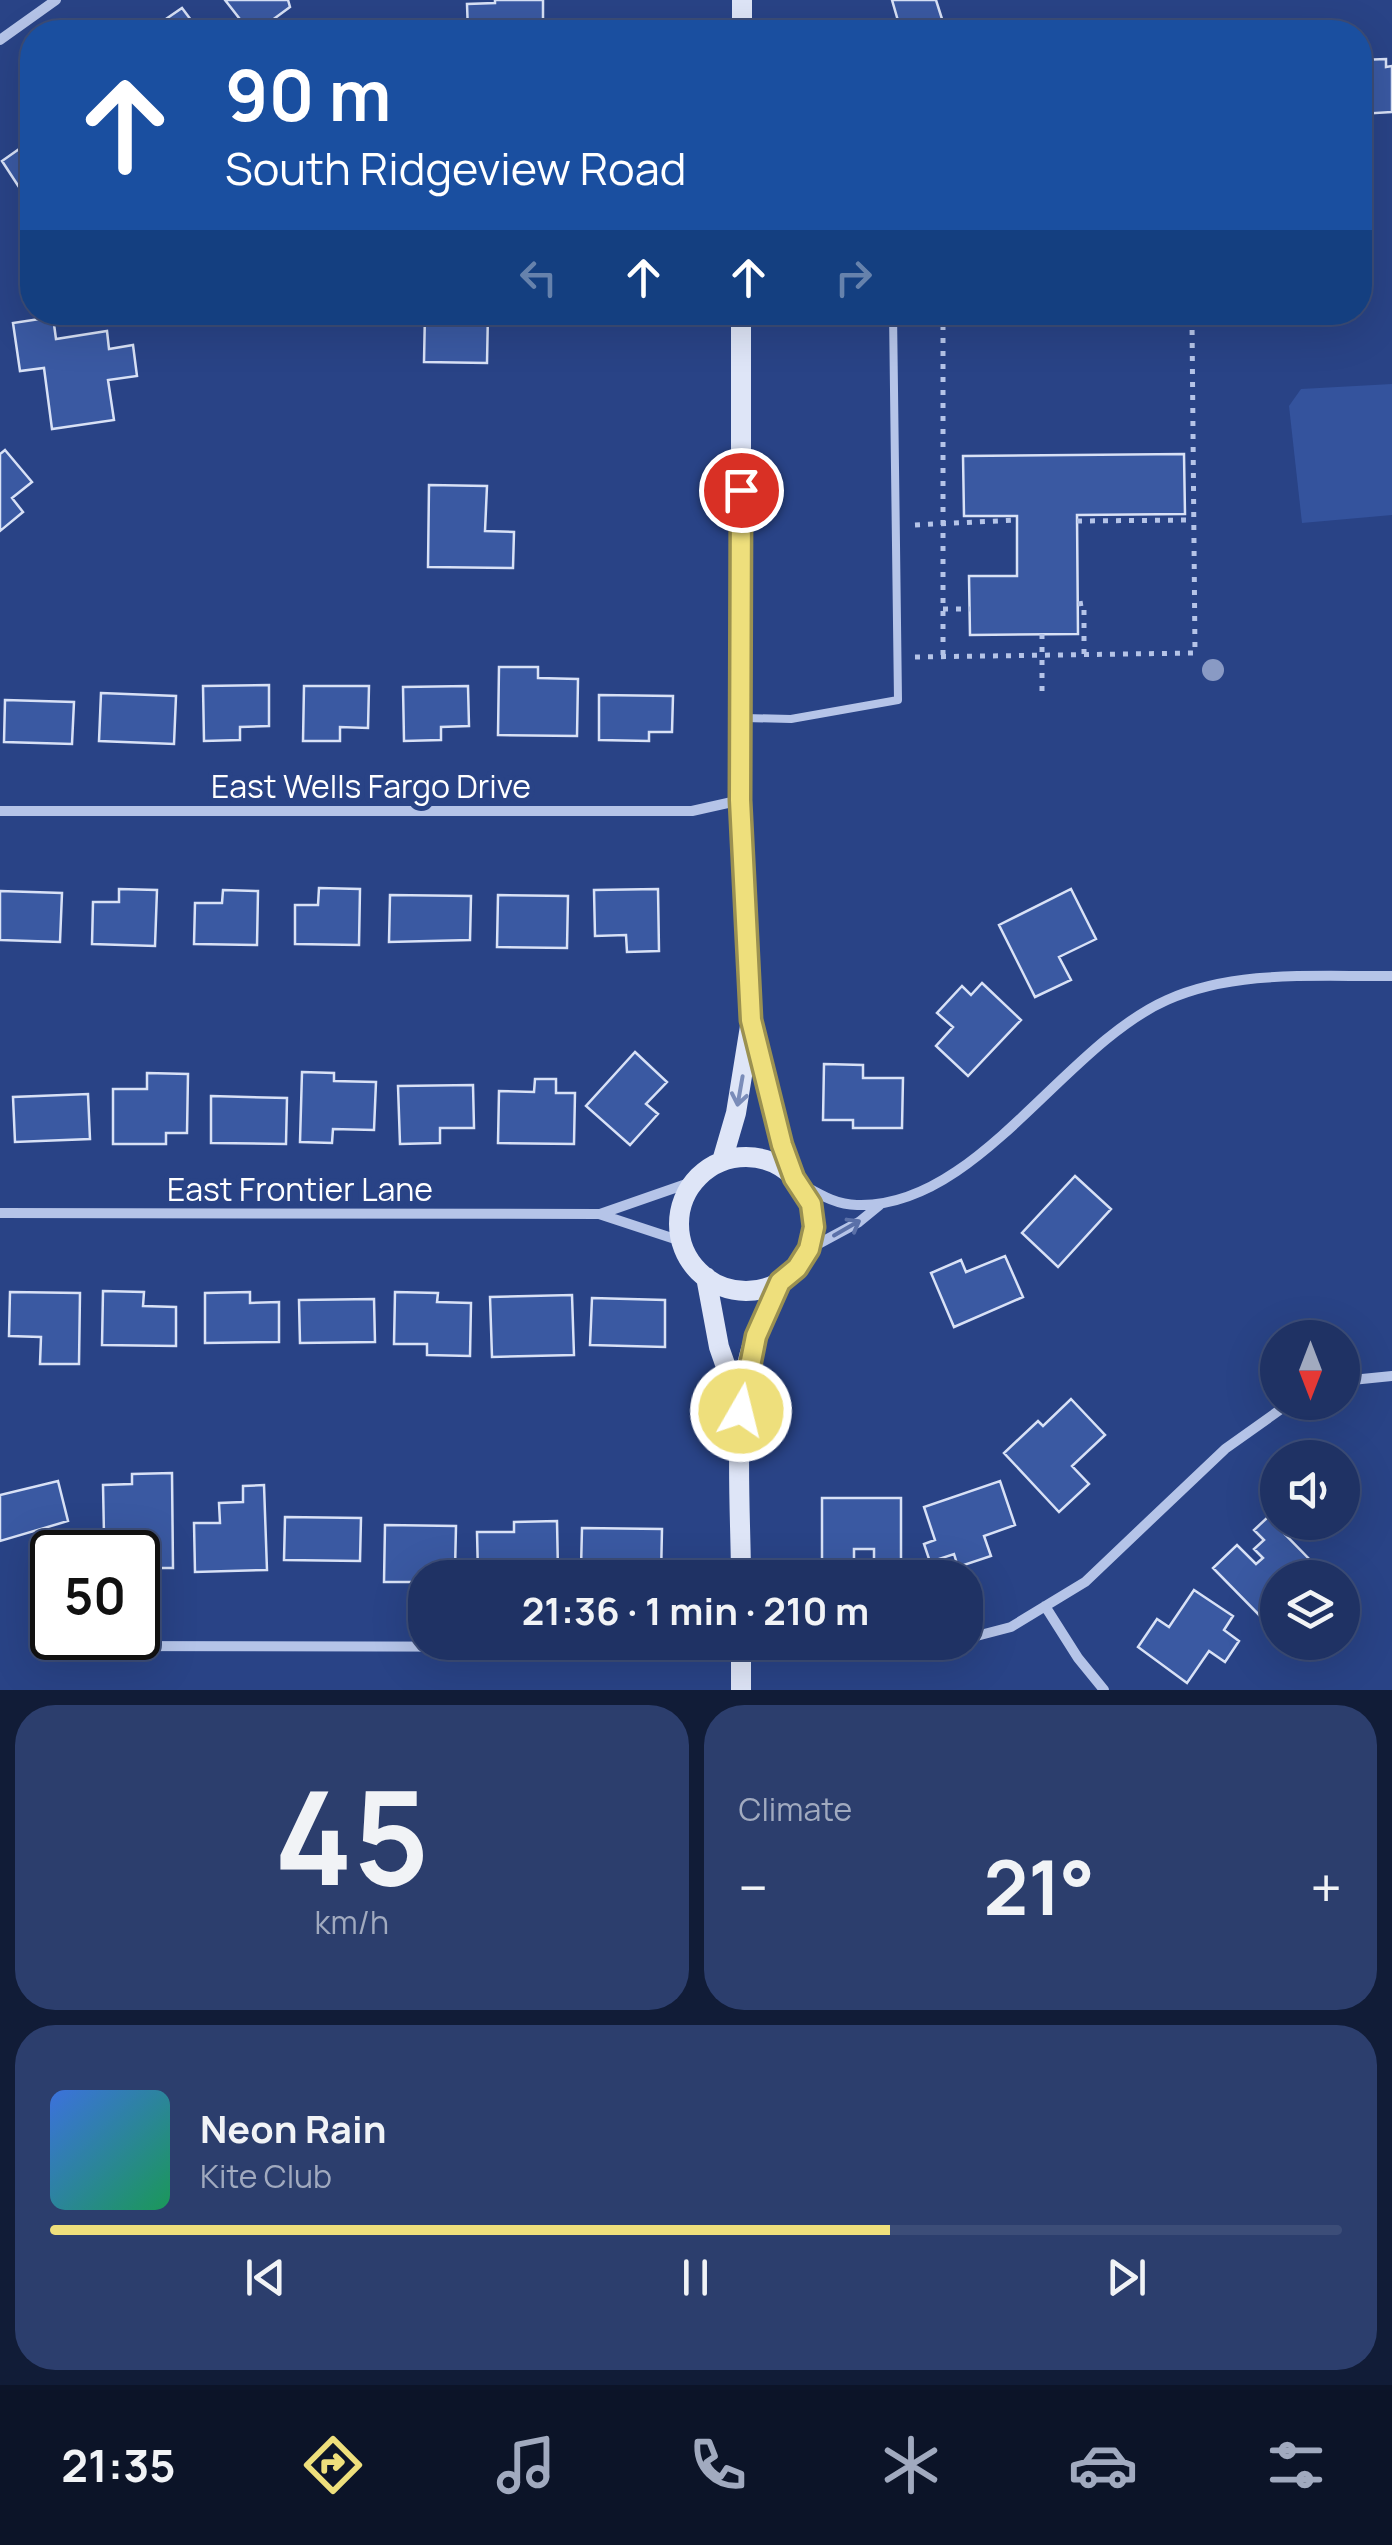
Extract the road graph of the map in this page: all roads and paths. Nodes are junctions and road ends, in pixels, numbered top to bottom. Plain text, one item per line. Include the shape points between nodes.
1 (56, 0) edge
2 (28, 20) edge
3 (741, 325) edge
4 (894, 325) edge
5 (942, 325) edge
6 (1192, 325) edge
7 (1017, 520) dead end
8 (1194, 520) junction
9 (1077, 521) dead end
10 (896, 525) junction
11 (943, 526) junction
12 (1078, 604) dead end
13 (944, 609) junction
14 (970, 609) dead end
15 (1042, 634) dead end
16 (898, 651) junction
17 (1042, 656) junction
18 (1084, 656) junction
19 (944, 658) junction
20 (1042, 698) dead end
21 (740, 718) junction
22 (740, 800) junction
23 (0, 811) edge
24 (1392, 976) edge
25 (751, 1020) junction
26 (722, 1161) junction
27 (798, 1181) junction
28 (692, 1182) junction
29 (882, 1203) junction
30 (0, 1213) edge
31 (600, 1214) junction
32 (681, 1241) junction
33 (809, 1249) junction
34 (706, 1277) junction
35 (780, 1282) junction
36 (1392, 1376) edge
37 (1360, 1379) edge
38 (741, 1411) junction
39 (1261, 1420) edge
40 (741, 1560) edge
41 (1044, 1606) junction
42 (983, 1634) edge
43 (408, 1645) edge
44 (160, 1646) edge
45 (741, 1660) edge
46 (741, 1690) edge
47 (1104, 1690) edge

1 - 2 street
3 - 21 main road
4 - 10 lane
5 - 11 path
6 - 8 path
7 - 11 path
8 - 9 path
8 - 18 path via 1196,654
10 - 11 path
10 - 16 lane
11 - 13 path
12 - 18 path via 1084,603
13 - 14 path
13 - 19 path
15 - 17 path
16 - 19 path
16 - 21 lane via 898,700 790,719
17 - 18 path
17 - 19 path
17 - 20 path
21 - 22 main road
22 - 23 street, East Wells Fargo Drive via 692,811
22 - 25 main road
24 - 29 street via 1245,979 1166,1001 1122,1024 980,1154 938,1182
25 -> 26 main road
25 - 27 main road via 782,1145
26 - 27 main road via 765,1160
26 - 28 main road
27 - 29 street via 832,1200
27 - 33 main road via 811,1204
28 - 31 street
28 - 32 main road via 680,1208
33 -> 29 street
30 - 31 street, East Frontier Lane
31 - 32 street
32 - 34 main road
33 - 35 main road
34 - 35 main road via 736,1290
34 - 38 main road via 719,1347
35 - 38 main road via 751,1349
36 - 37 street
38 - 40 main road
39 - 41 street via 1085,1582
41 - 42 street via 1011,1627
41 - 47 street
43 - 44 street
45 - 46 main road

